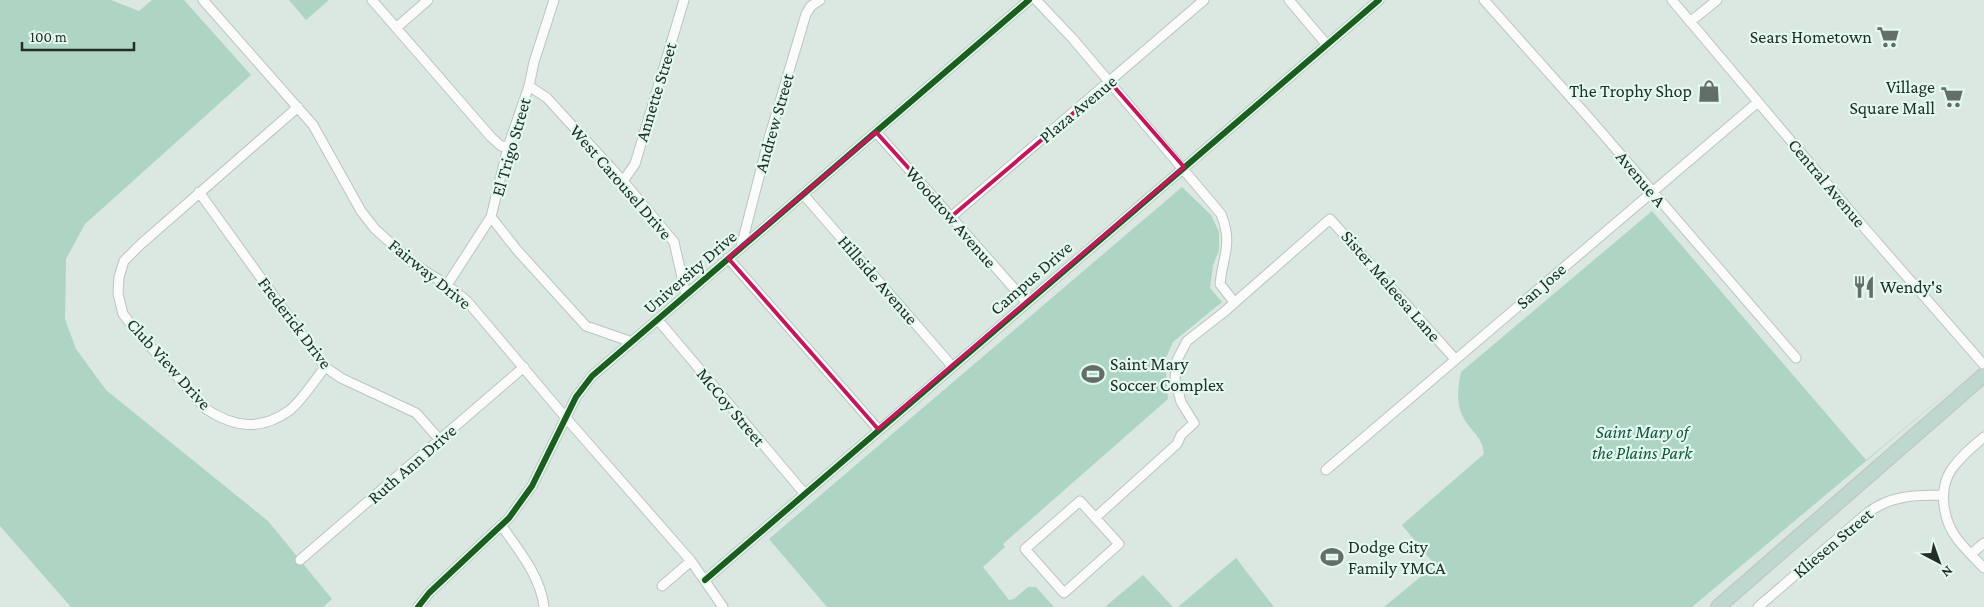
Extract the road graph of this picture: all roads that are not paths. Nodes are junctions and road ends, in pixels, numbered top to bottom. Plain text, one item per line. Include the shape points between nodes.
1 (203, 0) edge
2 (372, 0) edge
3 (428, 0) edge
4 (554, 0) edge
5 (684, 0) edge
6 (1029, 0) edge
7 (1036, 0) edge
8 (1204, 0) edge
9 (1289, 0) edge
10 (1379, 0) edge
11 (1484, 0) edge
12 (1672, 0) edge
13 (1717, 0) edge
14 (817, 1) edge
15 (1690, 22) junction
16 (396, 28) junction
17 (1327, 45) junction
18 (1110, 82) junction
19 (529, 86) junction
20 (1758, 102) junction
21 (298, 106) junction
22 (876, 132) junction
23 (508, 146) junction
24 (1184, 167) junction
25 (623, 181) junction
26 (199, 192) junction
27 (1651, 192) junction
28 (803, 194) junction
29 (952, 216) junction
30 (491, 217) junction
31 (741, 247) junction
32 (728, 258) junction
33 (447, 285) junction
34 (686, 294) junction
35 (1026, 302) junction
36 (1234, 302) junction
37 (658, 320) junction
38 (632, 342) junction
39 (1796, 358) dead end
40 (1455, 359) junction
41 (1984, 365) edge
42 (952, 366) junction
43 (325, 367) junction
44 (524, 367) junction
45 (1984, 375) edge
46 (566, 418) junction
47 (878, 430) junction
48 (1984, 437) edge
49 (440, 440) junction
50 (1326, 470) dead end
51 (804, 494) junction
52 (1943, 495) junction
53 (1096, 518) junction
54 (501, 525) junction
55 (1984, 543) edge
56 (1971, 554) junction
57 (300, 560) dead end
58 (691, 561) junction
59 (1984, 568) edge
60 (705, 580) junction
61 (662, 586) dead end
62 (418, 607) edge
63 (544, 607) edge
64 (723, 607) edge
65 (1718, 607) edge
66 (1758, 607) edge

1 - 21 street, Fairway Drive
2 - 16 street
3 - 16 street
4 - 19 street, El Trigo Street
5 - 25 street, Annette Street via 635,164
6 - 22 street, University Drive
7 - 18 street
8 - 18 street, Plaza Avenue
9 - 17 street
10 - 17 street, Campus Drive
11 - 27 street, Avenue A
12 - 15 street, Central Avenue
13 - 15 street
14 - 31 street, Andrew Street via 806,14
15 - 20 street, Central Avenue
16 - 23 street via 491,137 501,146
17 - 24 street, Campus Drive
18 - 24 street
18 - 29 street, Plaza Avenue
19 - 23 street, El Trigo Street
19 - 25 street, West Carousel Drive via 547,98
20 - 27 street, San Jose
20 - 41 street, Central Avenue
21 - 26 street, Club View Drive
21 - 33 street, Fairway Drive via 313,125 361,211 375,229 414,264
22 - 28 street, University Drive
22 - 29 street, Woodrow Avenue
23 - 30 street, El Trigo Street
24 - 35 street, Campus Drive
24 - 36 street via 1222,214 1228,230 1220,284
25 - 34 street, West Carousel Drive via 674,242
26 - 43 street, Frederick Drive
26 - 43 street, Club View Drive via 124,261 118,294 124,314 133,327 206,409 235,424 254,425 290,409
27 - 39 street, Avenue A
27 - 40 street, San Jose
28 - 31 street, University Drive
28 - 42 street, Hillside Avenue
29 - 35 street, Woodrow Avenue
30 - 33 street, El Trigo Street
30 - 38 street via 586,326
31 - 32 street, University Drive
32 - 34 street, University Drive
32 - 47 street
33 - 44 street, Fairway Drive via 467,301
34 - 37 street, University Drive
35 - 42 street, Campus Drive
36 - 40 street, Sister Meleesa Lane via 1330,219
36 - 53 street, Sister Meleesa Lane via 1187,341 1177,360 1175,379 1181,402 1194,423 1181,434 1177,444
37 - 38 street, University Drive
37 - 51 street, McCoy Street
38 - 46 street, University Drive via 592,376 576,397
40 - 50 street, San Jose
42 - 47 street, Campus Drive
43 - 49 street, Frederick Drive via 341,378 416,413
44 - 46 street, Fairway Drive
44 - 49 street, Ruth Ann Drive
45 - 65 highway
46 - 54 street, University Drive via 532,486
46 - 58 street, Fairway Drive
47 - 51 street, Campus Drive
48 - 52 street via 1964,454 1950,472
49 - 57 street, Ruth Ann Drive
51 - 60 street, Campus Drive
52 - 56 street via 1945,513 1953,532
52 - 66 street, Kliesen Street via 1918,495 1884,502 1869,511
53 - 53 street via 1119,544 1064,593 1025,549 1080,501
54 - 62 street, University Drive via 428,593
54 - 63 street via 533,574
55 - 56 street
56 - 59 street
58 - 60 street, Fairway Drive
58 - 61 street
60 - 64 street, Fairway Drive

